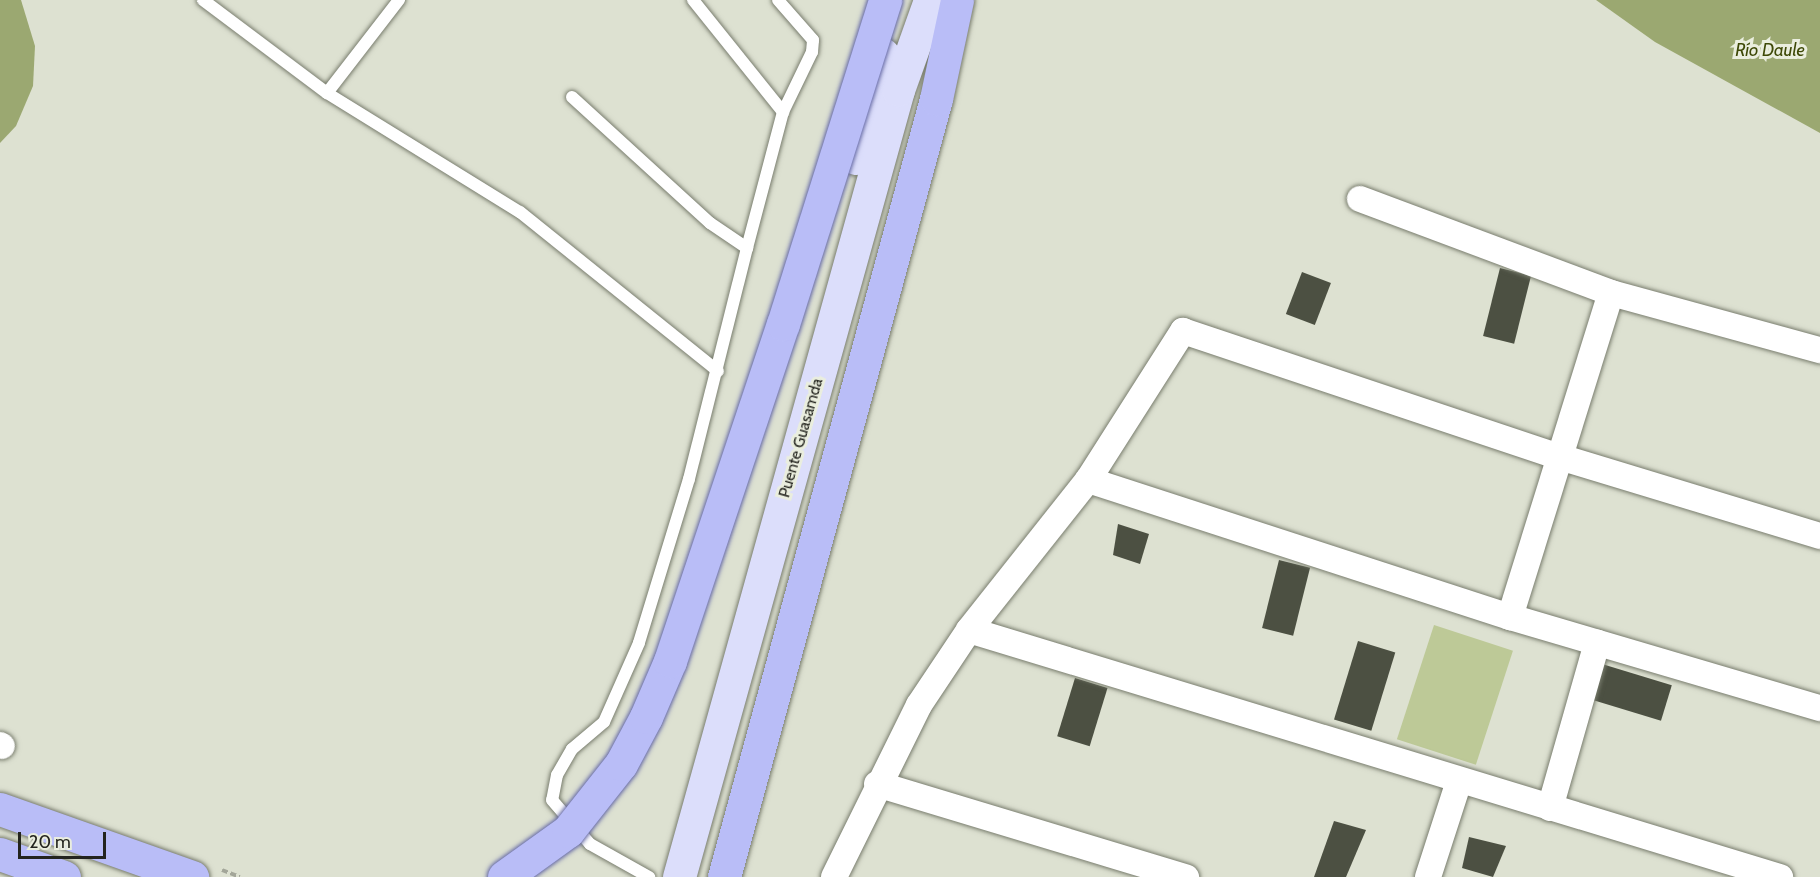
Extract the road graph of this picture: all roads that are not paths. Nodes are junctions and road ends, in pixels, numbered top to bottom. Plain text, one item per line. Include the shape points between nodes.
1 (203, 0) edge
2 (399, 0) edge
3 (693, 0) edge
4 (778, 0) edge
5 (885, 0) edge
6 (897, 0) edge
7 (930, 0) edge
8 (957, 0) edge
9 (327, 93) junction
10 (572, 98) dead end
11 (783, 112) junction
12 (1360, 199) dead end
13 (747, 248) junction
14 (1611, 293) junction
15 (1820, 350) edge
16 (718, 371) junction
17 (1560, 457) junction
18 (1089, 480) junction
19 (1820, 536) edge
20 (1510, 617) junction
21 (969, 630) junction
22 (1597, 643) junction
23 (1820, 708) edge
24 (1459, 781) junction
25 (877, 784) junction
26 (1550, 808) junction
27 (0, 809) edge
28 (0, 854) edge
29 (64, 877) edge
30 (192, 877) edge
31 (504, 877) edge
32 (649, 877) edge
33 (660, 877) edge
34 (679, 877) edge
35 (724, 877) edge
36 (834, 877) edge
37 (1186, 877) edge
38 (1428, 877) edge
39 (1779, 877) edge

1 - 9 lane
2 - 9 lane
3 - 11 lane
4 - 11 lane via 813,40 812,52
5 - 31 main road, bridge via 783,324 650,708 621,764 568,831
6 - 33 main road, Puente Guasamda via 813,325
7 - 34 main road, Puente Guasamda via 898,90
8 - 35 main road via 936,99
9 - 16 lane via 520,212
10 - 13 lane via 710,224
11 - 13 lane
12 - 14 street
13 - 16 lane
14 - 15 street
14 - 17 street
16 - 32 lane via 639,643 604,722 572,749 558,775 552,800 590,844
17 - 18 street via 1183,331
17 - 19 street
17 - 20 street
18 - 20 street
18 - 21 street
20 - 22 street
21 - 24 street
21 - 25 street via 919,705
22 - 23 street
22 - 26 street
24 - 26 street
24 - 38 street
25 - 36 street
25 - 37 street
26 - 39 street
27 - 30 main road
28 - 29 main road

